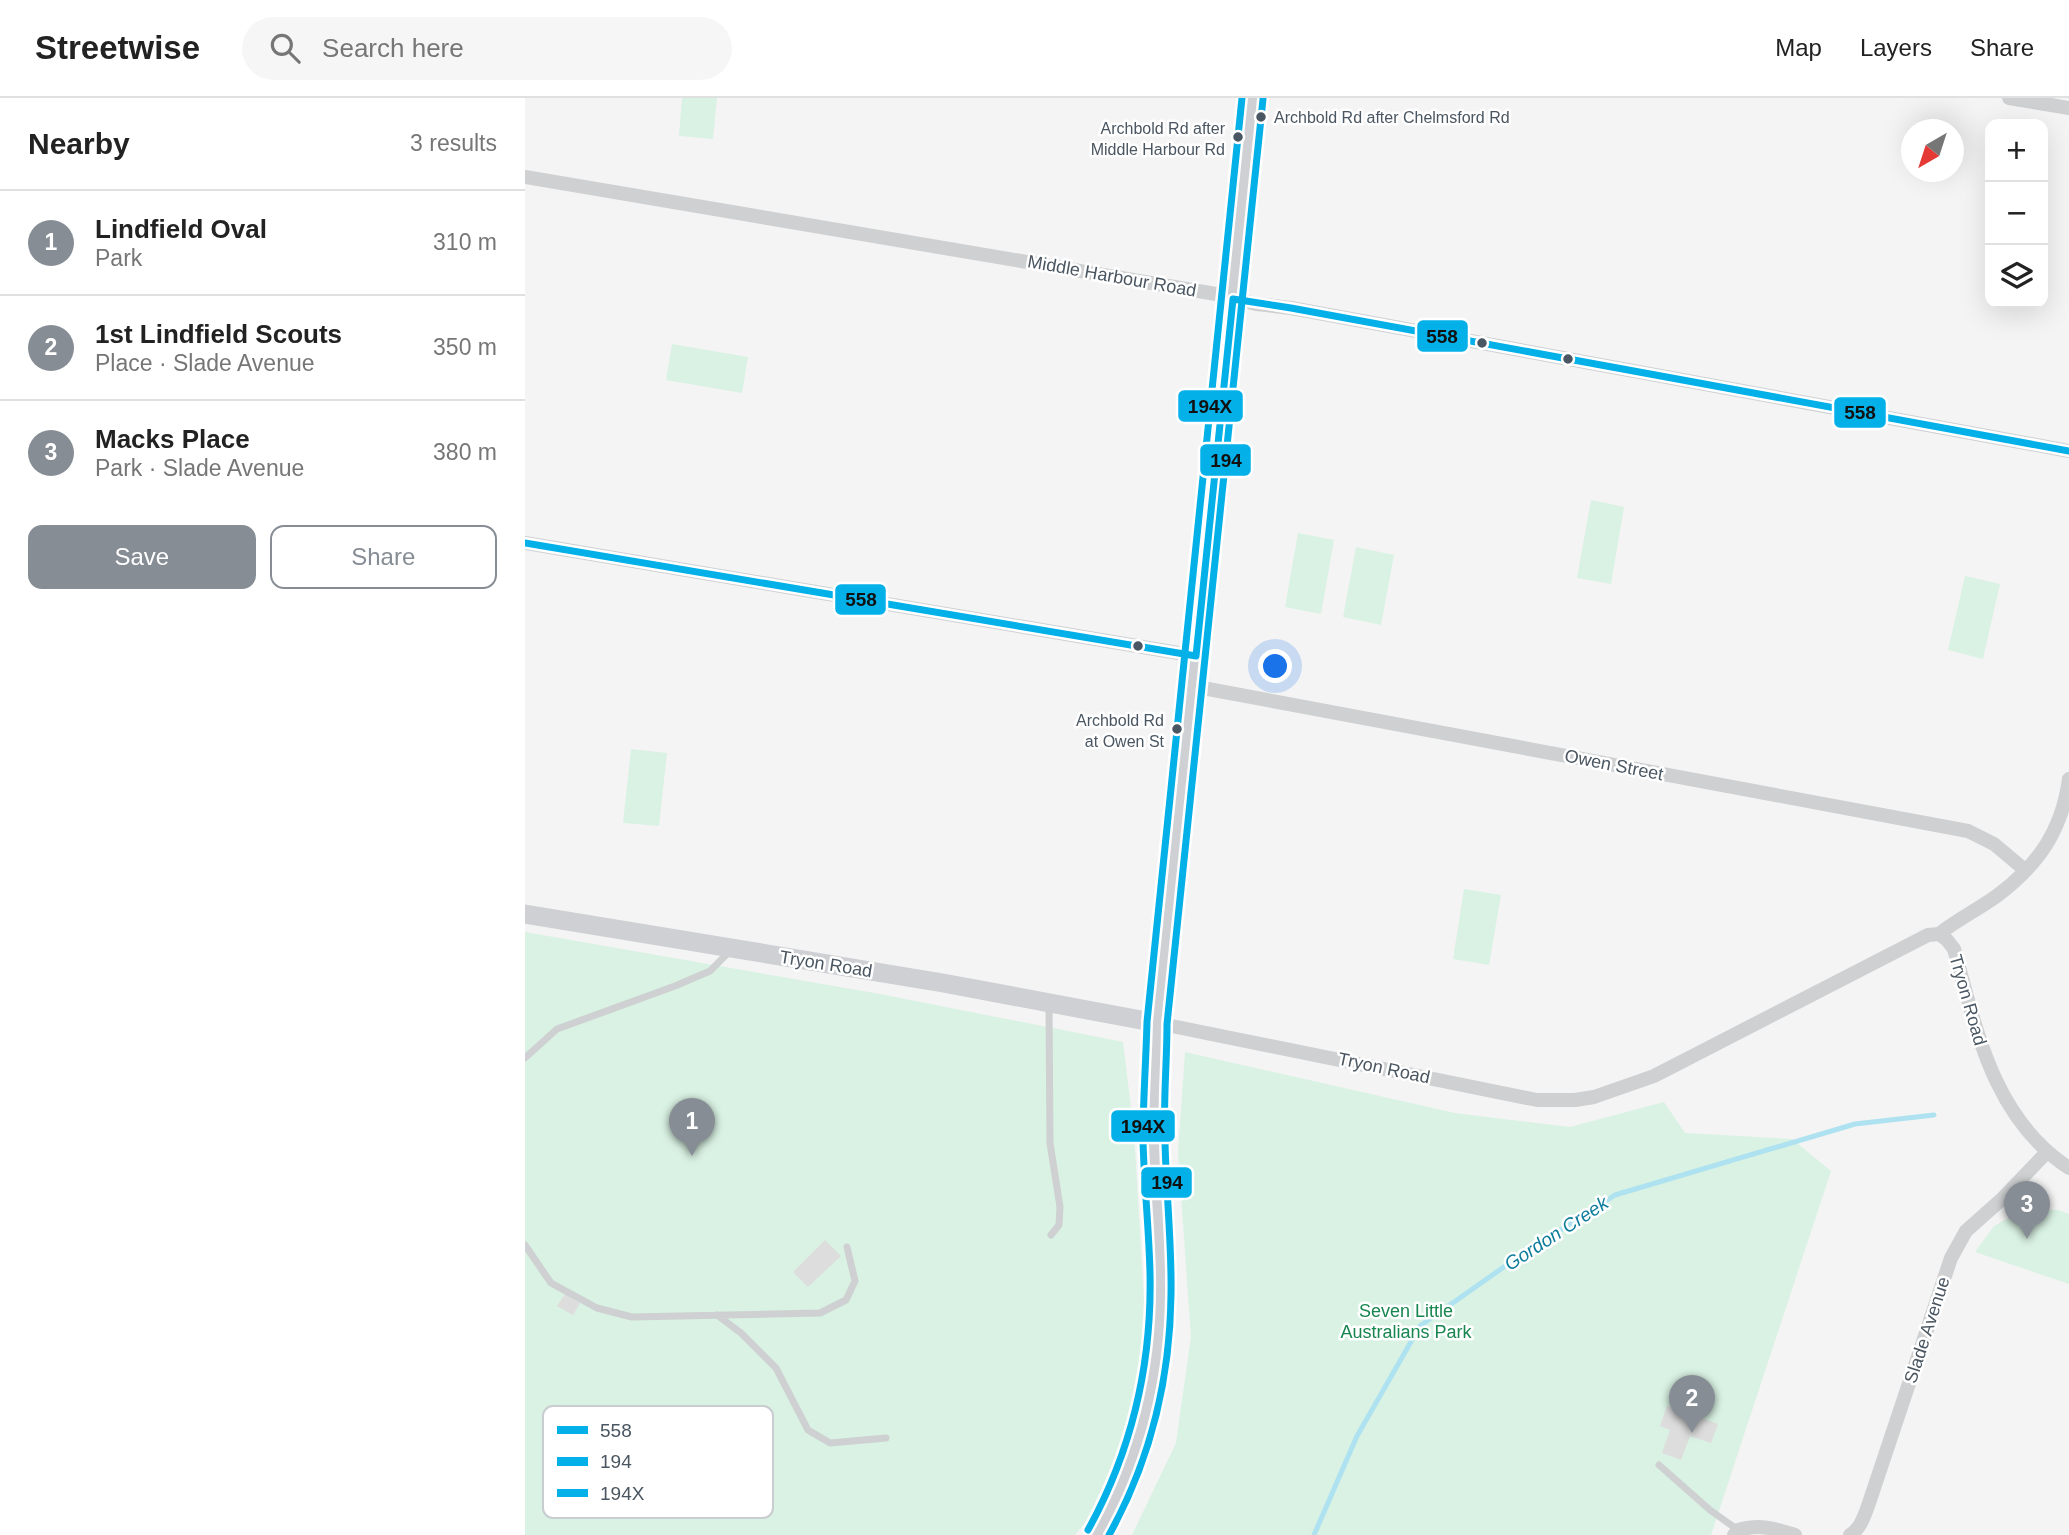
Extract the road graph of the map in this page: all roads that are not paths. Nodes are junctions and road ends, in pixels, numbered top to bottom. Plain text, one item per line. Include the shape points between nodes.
1 (1253, 98) edge
2 (2009, 98) edge
3 (2069, 108) edge
4 (525, 177) edge
5 (1233, 299) junction
6 (2069, 451) edge
7 (525, 542) edge
8 (1196, 656) junction
9 (1192, 686) junction
10 (2069, 779) edge
11 (2025, 870) junction
12 (525, 914) edge
13 (1939, 934) junction
14 (733, 949) junction
15 (1049, 1003) junction
16 (1157, 1023) junction
17 (526, 1055) edge
18 (2047, 1152) junction
19 (2069, 1168) edge
20 (1051, 1235) dead end
21 (525, 1245) edge
22 (847, 1247) dead end
23 (717, 1315) junction
24 (886, 1438) dead end
25 (1659, 1465) dead end
26 (1736, 1532) edge
27 (1097, 1535) edge
28 (1794, 1535) edge
29 (1850, 1535) edge

1 - 5 main road
2 - 3 street
4 - 5 street, Middle Harbour Road
5 - 6 street, Middle Harbour Road
5 - 8 main road
7 - 8 street
8 - 9 main road
9 - 11 street, Owen Street via 1968,831 1994,844
9 - 16 main road
10 - 11 street via 2056,830
11 - 13 street via 1998,895
12 - 14 main road, Tryon Road
13 - 16 street, Tryon Road via 1929,935 1654,1076 1576,1100 1537,1100
13 - 18 street, Tryon Road via 1954,949 1991,1074
14 - 15 main road, Tryon Road
14 - 17 lane via 711,971 557,1029
15 - 16 main road, Tryon Road
15 - 20 lane via 1050,1143 1060,1207 1059,1225
16 - 27 main road via 1154,1138 1160,1315 1156,1366 1134,1456
18 - 19 street, Tryon Road
18 - 29 street, Slade Avenue via 1966,1231 1951,1258 1868,1506
21 - 23 lane via 551,1283 597,1308 632,1317
22 - 23 lane via 855,1282 846,1300 820,1312
23 - 24 lane via 776,1368 808,1430 830,1443
25 - 26 lane
26 - 28 street via 1754,1525

